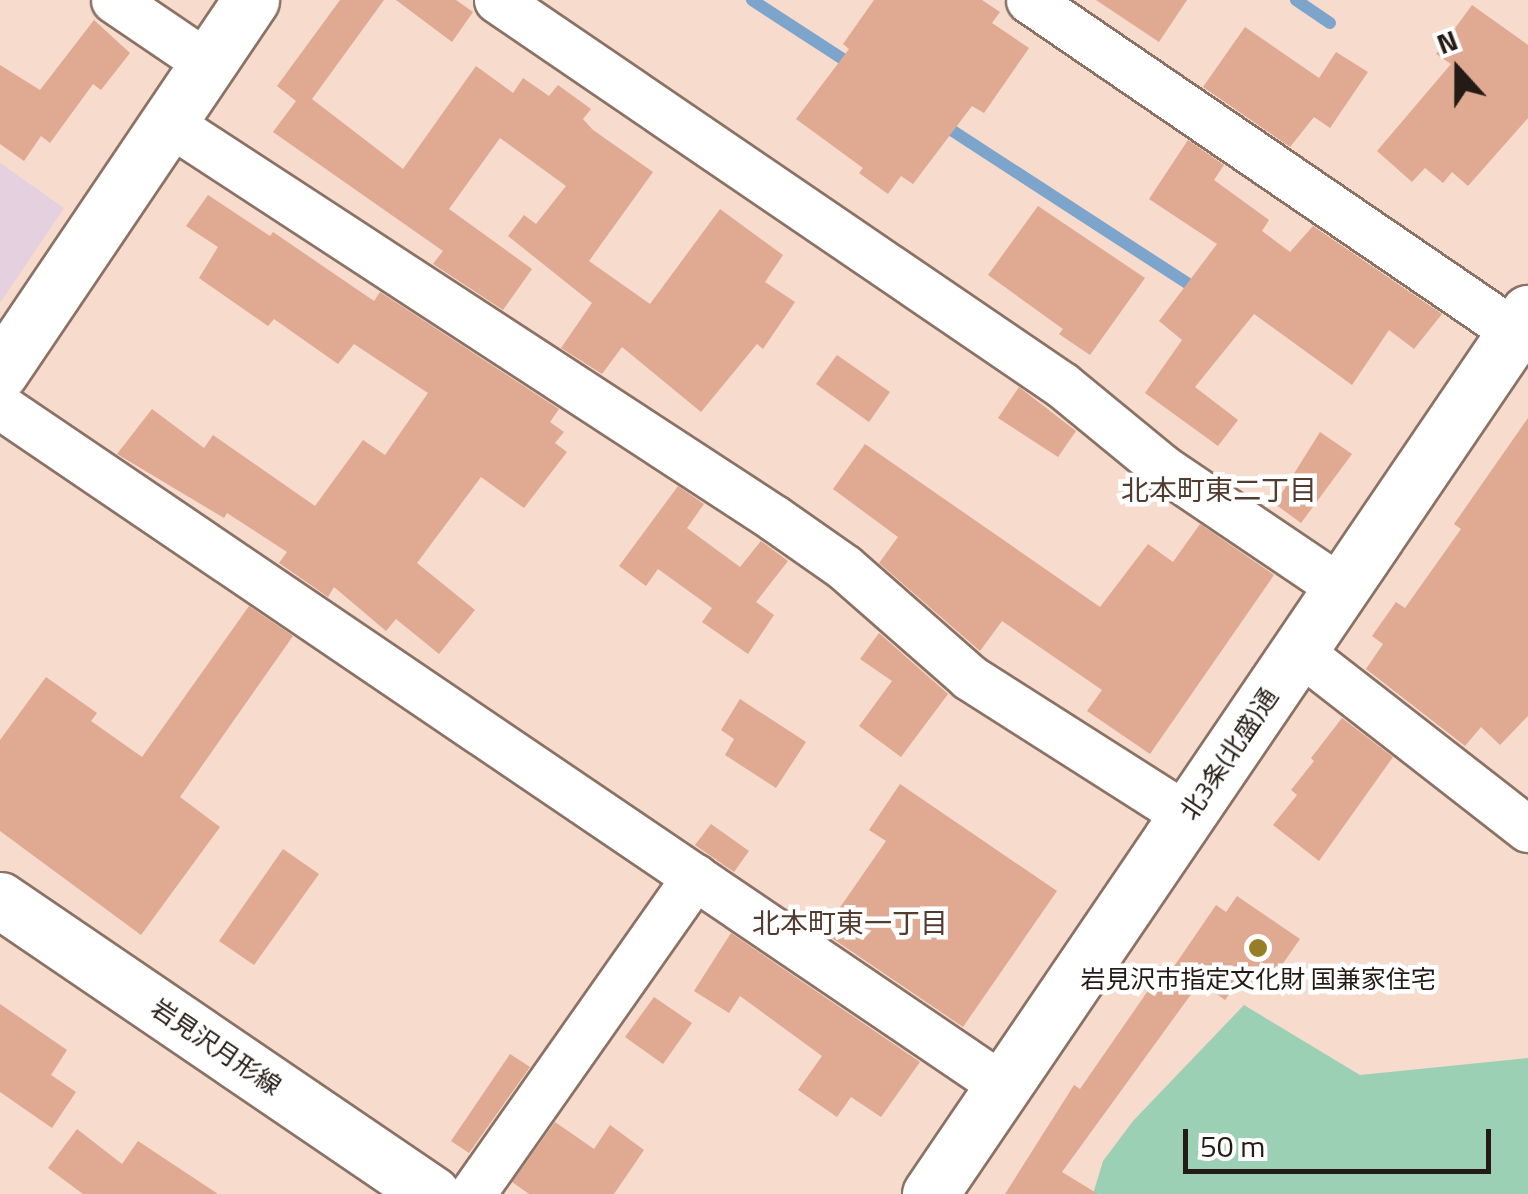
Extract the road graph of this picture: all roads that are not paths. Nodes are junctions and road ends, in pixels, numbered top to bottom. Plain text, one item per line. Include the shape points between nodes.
1 (114, 0) edge
2 (252, 0) edge
3 (497, 0) edge
4 (1028, 0) edge
5 (208, 64) junction
6 (169, 122) junction
7 (1523, 329) edge
8 (0, 372) edge
9 (0, 406) edge
10 (1342, 588) junction
11 (1299, 651) junction
12 (1519, 807) edge
13 (1187, 816) junction
14 (695, 877) junction
15 (0, 900) edge
16 (1004, 1086) junction
17 (432, 1194) edge
18 (472, 1194) edge
19 (930, 1194) edge

1 - 5 street
2 - 5 street
3 - 10 street via 1062,385 1163,468
4 - 7 street
5 - 6 street
6 - 8 street
6 - 13 street via 774,518 844,567 969,677
7 - 10 street, 北3条(北盛)通
9 - 14 street
10 - 11 street, 北3条(北盛)通
11 - 12 street
11 - 13 street, 北3条(北盛)通
13 - 16 street, 北3条(北盛)通
14 - 16 street
14 - 18 street
15 - 17 street, 岩見沢月形線
16 - 19 street, 北3条(北盛)通

